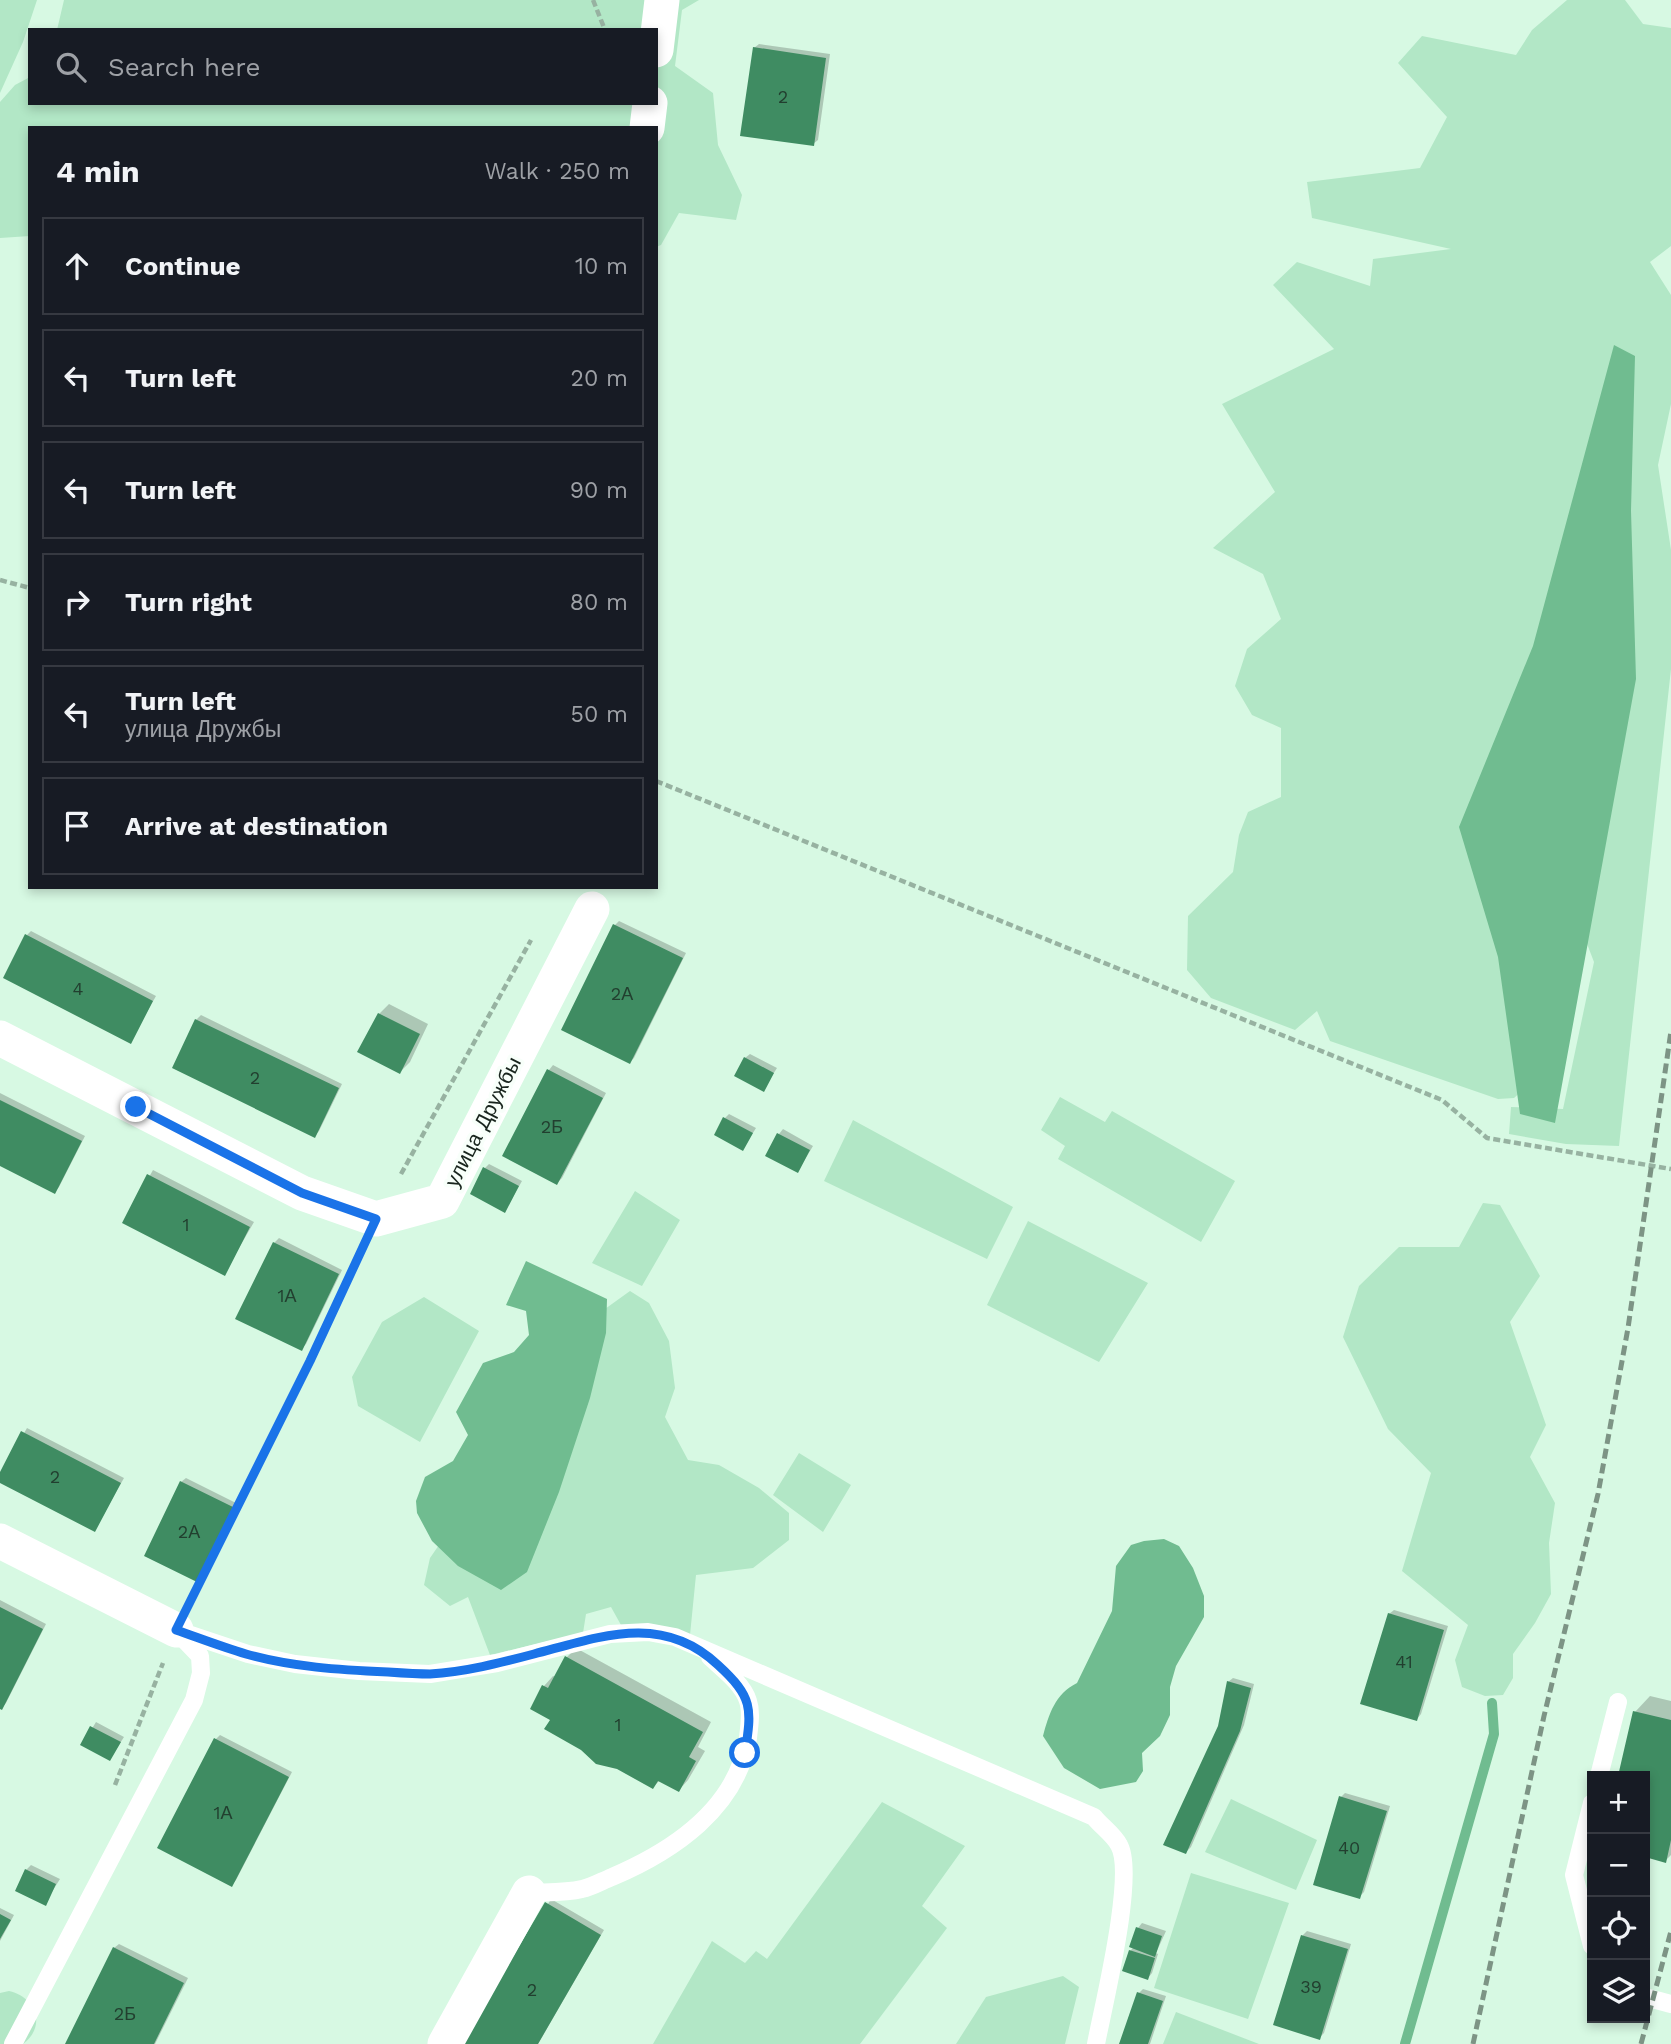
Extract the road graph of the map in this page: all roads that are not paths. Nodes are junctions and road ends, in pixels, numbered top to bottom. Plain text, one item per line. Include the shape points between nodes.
1 (662, 0) edge
2 (658, 33) edge
3 (650, 105) edge
4 (647, 126) edge
5 (592, 909) dead end
6 (0, 1038) edge
7 (0, 1541) edge
8 (176, 1630) junction
9 (702, 1650) junction
10 (1618, 1702) dead end
11 (1600, 1771) edge
12 (1587, 1823) edge
13 (529, 1893) joint
14 (1587, 1926) edge
15 (1650, 1998) edge
16 (1671, 2004) edge
17 (13, 2044) edge
18 (445, 2044) edge
19 (1096, 2044) edge

1 - 2 street
3 - 4 street
5 - 6 street, улица Дружбы via 442,1201 376,1219 302,1193
7 - 8 street
8 - 9 lane via 295,1664 430,1674 497,1663 610,1634 648,1632 675,1637
8 - 17 lane via 200,1656 194,1700
9 - 13 lane via 735,1680 748,1700 745,1753 734,1782 703,1821 632,1868 583,1889
9 - 19 lane via 1094,1817 1120,1846 1123,1872 1119,1929
10 - 11 lane
12 - 14 lane via 1574,1875
13 - 18 street
15 - 16 lane

